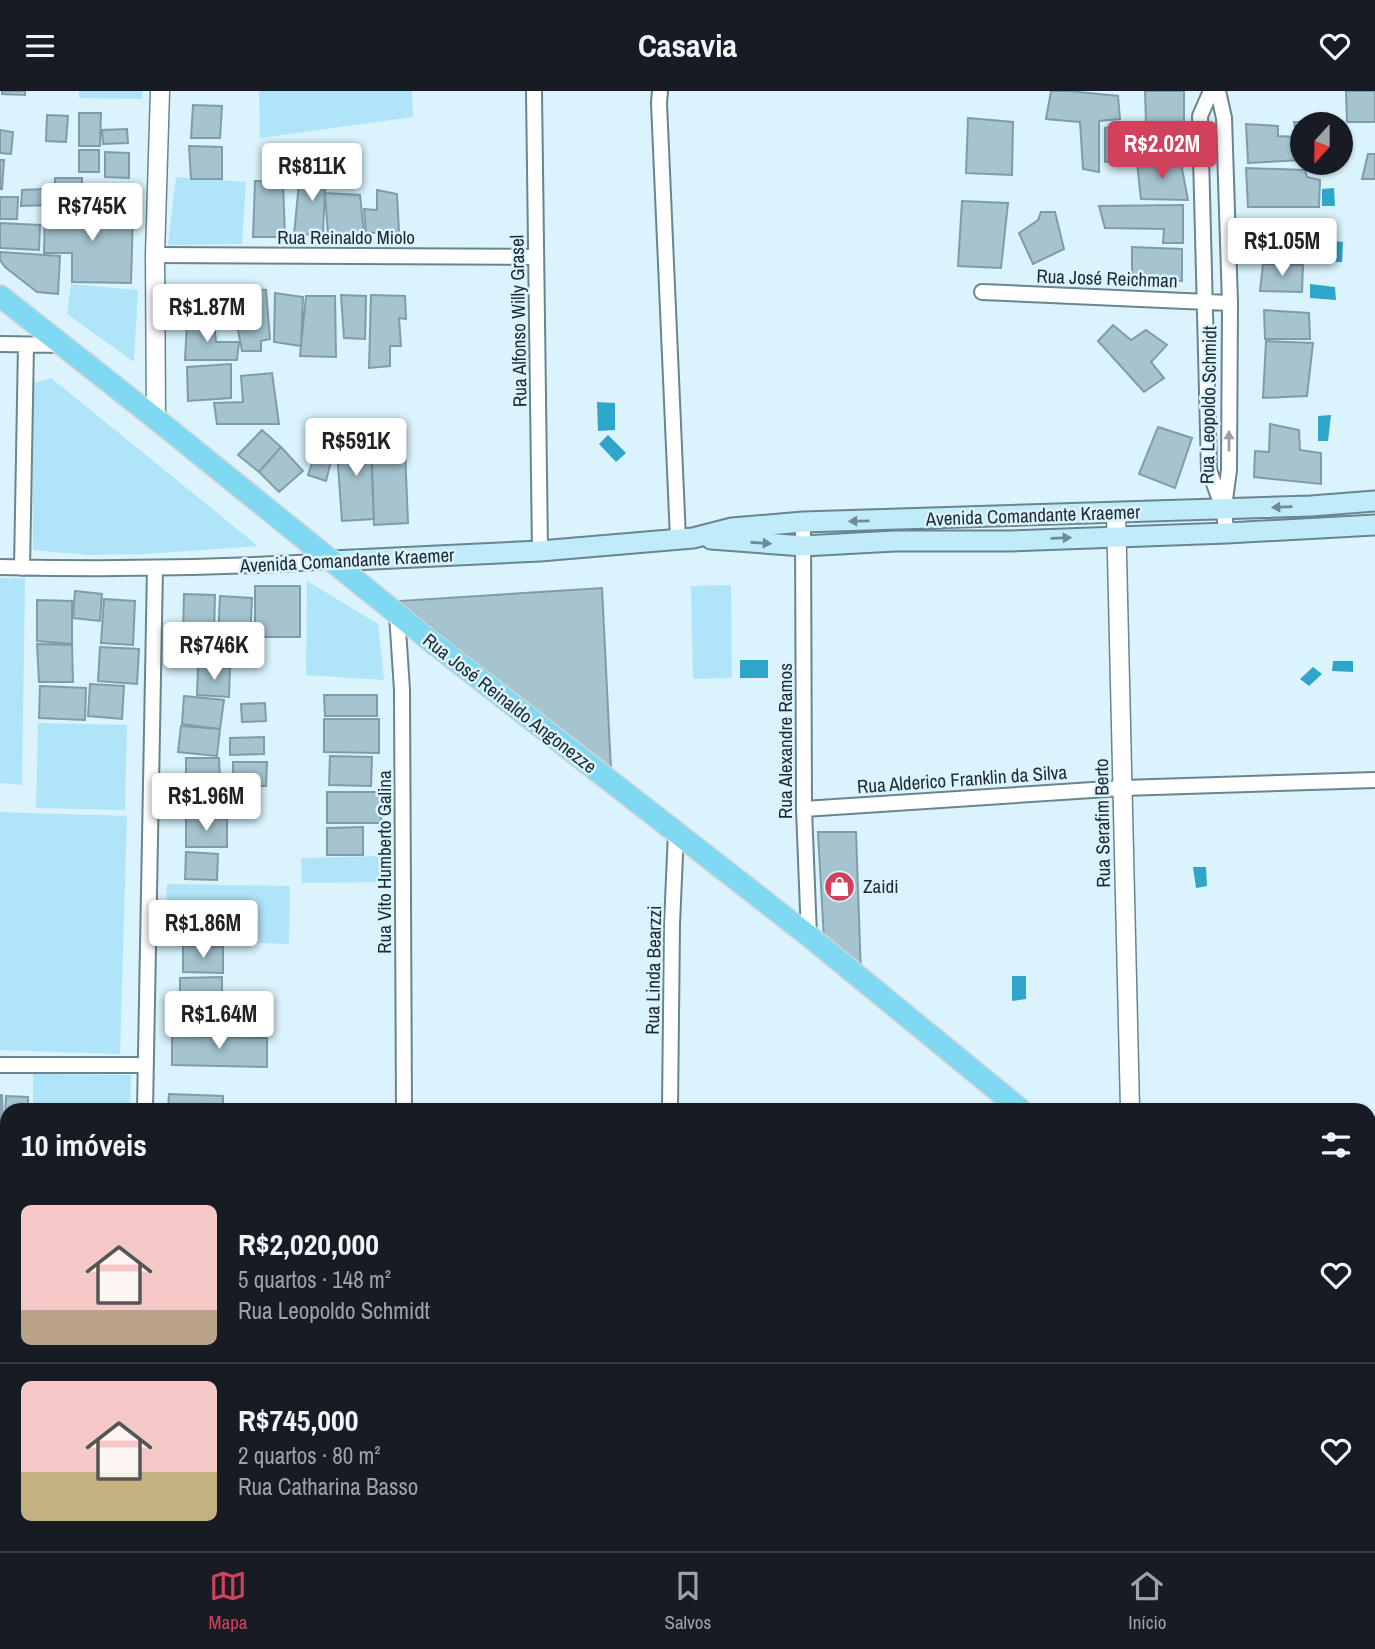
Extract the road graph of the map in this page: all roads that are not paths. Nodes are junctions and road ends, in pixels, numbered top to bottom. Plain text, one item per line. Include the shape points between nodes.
1 (160, 91) edge
2 (534, 91) edge
3 (660, 91) edge
4 (1211, 91) edge
5 (1218, 91) edge
6 (155, 255) junction
7 (536, 257) junction
8 (982, 292) dead end
9 (0, 296) edge
10 (1204, 302) junction
11 (1230, 303) junction
12 (0, 344) edge
13 (26, 345) junction
14 (62, 345) junction
15 (156, 419) junction
16 (1375, 501) edge
17 (1311, 506) junction
18 (1223, 508) junction
19 (1116, 512) junction
20 (1009, 515) junction
21 (894, 520) junction
22 (803, 522) junction
23 (1375, 525) edge
24 (1313, 528) junction
25 (1227, 533) junction
26 (1118, 536) junction
27 (685, 538) junction
28 (895, 541) junction
29 (1010, 541) junction
30 (803, 546) junction
31 (540, 551) junction
32 (332, 561) junction
33 (0, 567) edge
34 (22, 568) junction
35 (155, 568) junction
36 (397, 614) junction
37 (1375, 780) edge
38 (1123, 788) junction
39 (804, 809) junction
40 (676, 832) junction
41 (809, 936) junction
42 (0, 1065) edge
43 (146, 1065) junction
44 (145, 1103) edge
45 (404, 1103) edge
46 (670, 1103) edge
47 (1013, 1103) edge
48 (1130, 1103) edge

1 - 6 street
2 - 7 street, Rua Alfonso Willy Grasel
3 - 27 street
4 - 10 street, Rua Leopoldo Schmidt via 1200,117
5 - 11 street, Rua Leopoldo Schmidt via 1224,118
6 - 7 street, Rua Reinaldo Miolo
6 - 15 street
7 - 31 street, Rua Alfonso Willy Grasel
8 - 10 street, Rua José Reichman
9 - 14 main road, Rua José Reinaldo Angonezze
10 - 11 street, Rua José Reichman
10 - 18 street, Rua Leopoldo Schmidt via 1209,470
18 -> 11 street, Rua Leopoldo Schmidt via 1229,470
12 - 13 street
13 - 14 street
13 - 34 street
14 - 15 main road, Rua José Reinaldo Angonezze
15 - 32 main road, Rua José Reinaldo Angonezze
16 - 17 main road, Avenida Comandante Kraemer
17 -> 18 main road, Avenida Comandante Kraemer
17 - 24 main road
18 - 19 main road, Avenida Comandante Kraemer
18 - 25 street
19 - 20 main road, Avenida Comandante Kraemer
19 - 26 street, Rua Serafim Berto
20 - 21 main road, Avenida Comandante Kraemer
20 - 29 main road
21 -> 22 main road, Avenida Comandante Kraemer
21 - 28 main road
22 - 27 main road, Avenida Comandante Kraemer via 732,528
22 - 30 street, Rua Alexandre Ramos
23 - 24 main road, Avenida Comandante Kraemer
24 - 25 main road, Avenida Comandante Kraemer
25 - 26 main road, Avenida Comandante Kraemer
29 -> 26 main road, Avenida Comandante Kraemer
26 - 38 street, Rua Serafim Berto
27 -> 30 main road, Avenida Comandante Kraemer
27 - 31 main road, Avenida Comandante Kraemer
28 - 29 main road, Avenida Comandante Kraemer
28 - 30 main road, Avenida Comandante Kraemer
30 - 39 street, Rua Alexandre Ramos
31 - 32 main road, Avenida Comandante Kraemer
32 - 35 street, Avenida Comandante Kraemer
32 - 36 main road, Rua José Reinaldo Angonezze
33 - 34 street, Avenida Comandante Kraemer
34 - 35 street, Avenida Comandante Kraemer
35 - 43 street
36 - 40 main road, Rua José Reinaldo Angonezze
36 - 45 street, Rua Vito Humberto Galina via 402,690
37 - 38 street, Rua Alderico Franklin da Silva
38 - 39 street, Rua Alderico Franklin da Silva
38 - 48 street, Rua Serafim Berto
39 - 41 street, Rua Alexandre Ramos
40 - 41 main road, Rua José Reinaldo Angonezze
40 - 46 street, Rua Linda Bearzzi
41 - 47 main road, Rua José Reinaldo Angonezze
42 - 43 street
43 - 44 street

